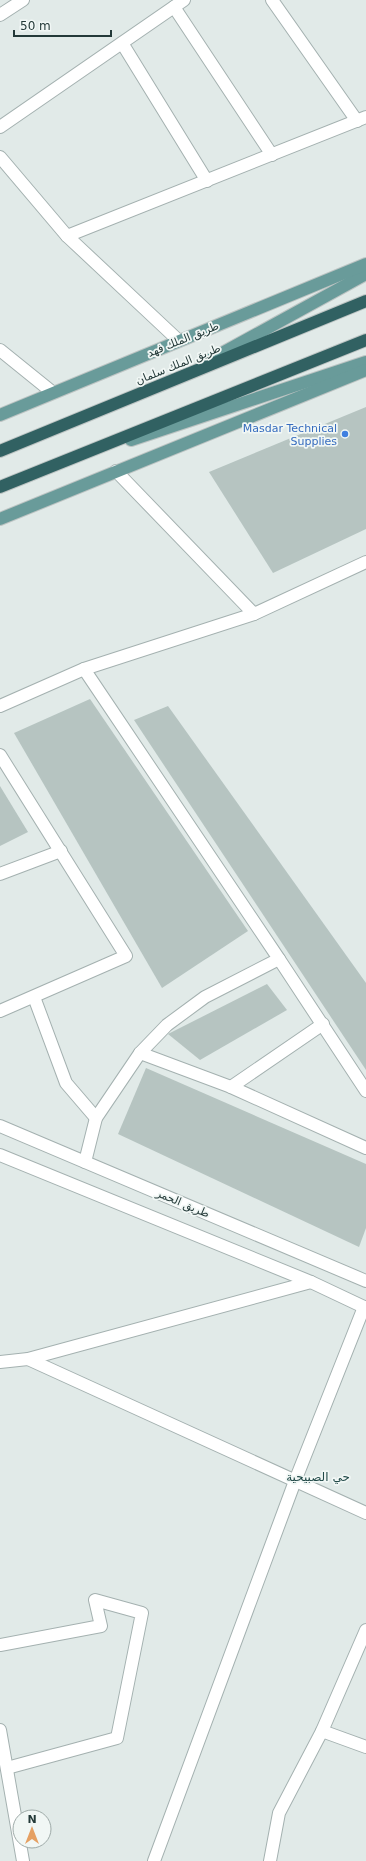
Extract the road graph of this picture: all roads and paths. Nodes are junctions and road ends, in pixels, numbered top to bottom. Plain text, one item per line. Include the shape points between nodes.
1 (23, 0) edge
2 (272, 0) edge
3 (179, 4) edge
4 (0, 15) edge
5 (122, 43) junction
6 (361, 119) edge
7 (0, 127) edge
8 (272, 154) junction
9 (0, 158) edge
10 (207, 181) junction
11 (67, 236) junction
12 (366, 264) edge
13 (366, 274) edge
14 (366, 301) edge
15 (178, 340) junction
16 (366, 340) edge
17 (0, 351) edge
18 (366, 362) edge
19 (366, 370) edge
20 (173, 380) junction
21 (52, 392) junction
22 (0, 415) edge
23 (0, 451) edge
24 (43, 469) junction
25 (116, 471) junction
26 (0, 487) edge
27 (0, 519) edge
28 (366, 562) edge
29 (254, 614) junction
30 (84, 668) junction
31 (0, 706) edge
32 (0, 755) edge
33 (60, 851) junction
34 (0, 874) edge
35 (279, 959) junction
36 (34, 997) junction
37 (0, 1011) edge
38 (323, 1024) junction
39 (140, 1053) junction
40 (232, 1087) junction
41 (366, 1091) edge
42 (96, 1118) junction
43 (0, 1126) edge
44 (366, 1148) edge
45 (0, 1155) edge
46 (85, 1162) junction
47 (366, 1281) edge
48 (312, 1282) junction
49 (365, 1308) edge
50 (28, 1359) junction
51 (0, 1362) edge
52 (295, 1481) junction
53 (366, 1513) edge
54 (366, 1630) edge
55 (0, 1645) edge
56 (0, 1730) edge
57 (322, 1731) junction
58 (366, 1747) edge
59 (7, 1768) junction
60 (23, 1861) edge
61 (154, 1861) edge
62 (270, 1861) edge

1 - 4 street
2 - 6 street
3 - 5 street
3 - 8 street
5 - 7 street
5 - 10 street
6 - 8 street
8 - 10 street
9 - 11 street
10 - 11 street
11 - 15 street
12 - 15 main road, طريق الملك فهد
13 - 20 main road
14 - 20 highway, طريق الملك سلمان
15 - 21 main road, طريق الملك فهد
16 - 24 highway
17 - 21 street
18 - 24 main road
19 - 25 main road
20 - 23 highway, طريق الملك سلمان
21 - 22 main road, طريق الملك فهد
24 - 26 highway
25 - 27 main road
25 - 29 street
28 - 29 street
29 - 30 street
30 - 31 street
30 - 35 street
32 - 33 street
33 - 34 street
33 - 36 street via 126,956
35 - 38 street
35 - 39 street via 205,997 167,1025
36 - 37 street
36 - 42 street via 66,1083
38 - 40 street
38 - 41 street
39 - 40 street
39 - 42 street
40 - 44 street
42 - 46 street
43 - 46 street, طريق الحمر
45 - 48 street
46 - 47 street, طريق الحمر
48 - 49 street
48 - 50 street
49 - 52 street
50 - 51 street
50 - 52 street
52 - 53 street
52 - 61 street
54 - 57 street
55 - 59 street via 101,1626 95,1600 142,1613 117,1738
56 - 59 street
57 - 58 street
57 - 62 street via 279,1813
59 - 60 street

